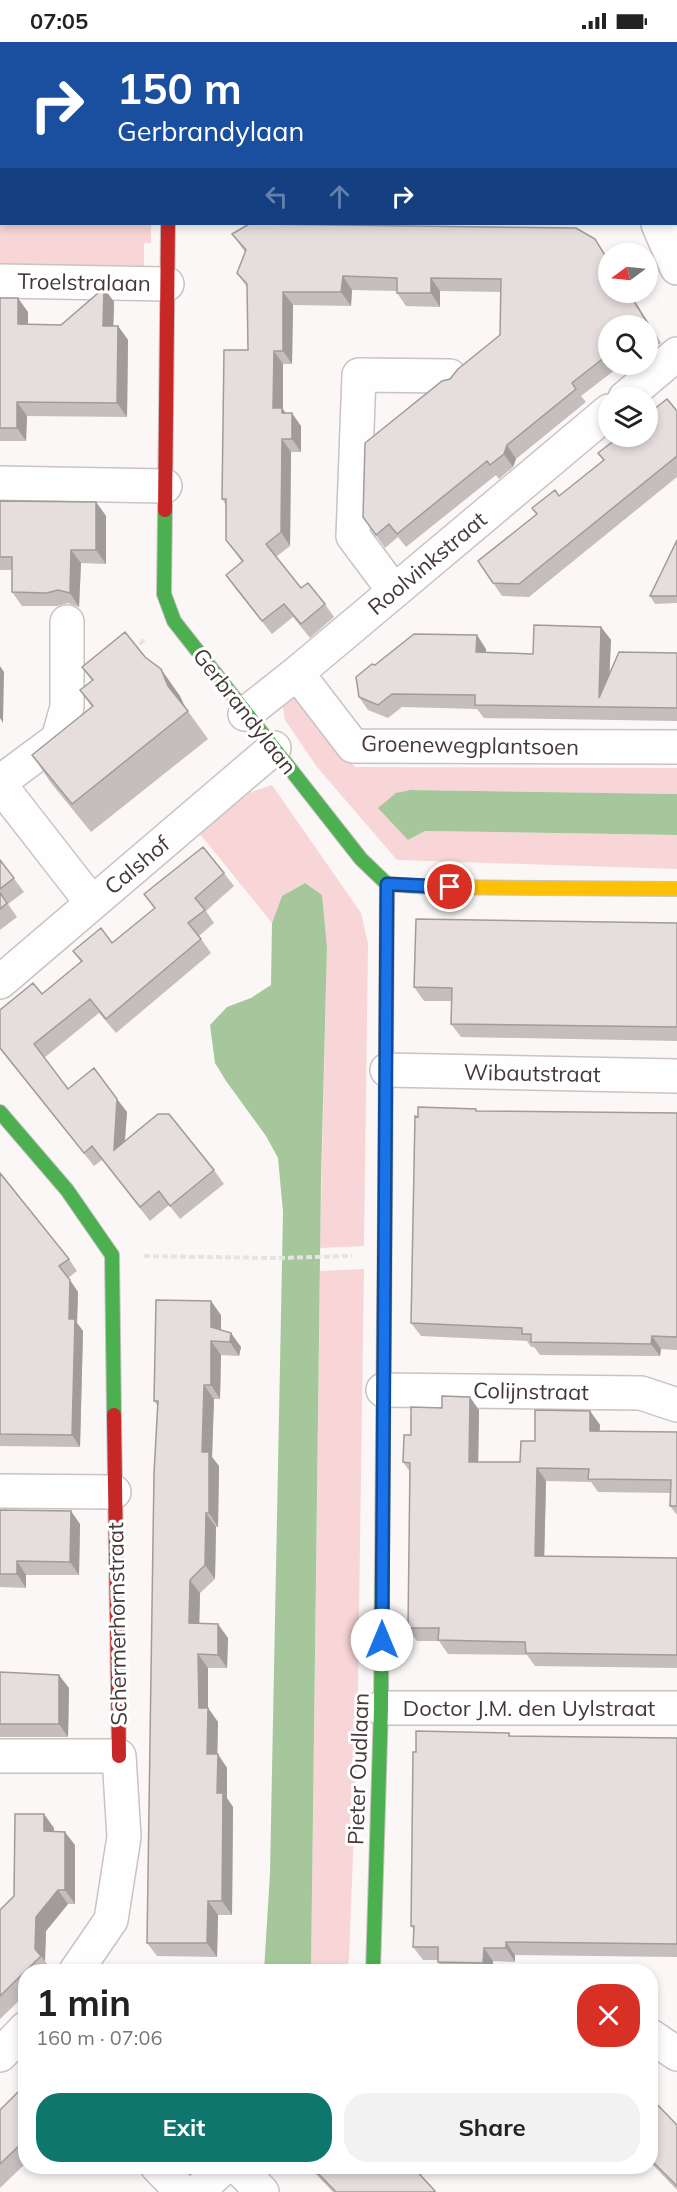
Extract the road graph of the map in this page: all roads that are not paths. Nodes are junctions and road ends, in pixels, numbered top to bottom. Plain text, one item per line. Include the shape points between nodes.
1 (168, 225) edge
2 (658, 225) edge
3 (677, 268) edge
4 (0, 281) edge
5 (167, 284) junction
6 (677, 354) edge
7 (450, 376) edge
8 (638, 387) edge
9 (598, 420) edge
10 (0, 483) edge
11 (165, 486) junction
12 (394, 591) junction
13 (67, 622) dead end
14 (297, 673) junction
15 (245, 714) junction
16 (677, 747) edge
17 (274, 748) junction
18 (0, 784) edge
19 (387, 884) junction
20 (677, 889) edge
21 (92, 903) junction
22 (0, 982) edge
23 (387, 1070) junction
24 (677, 1076) edge
25 (0, 1112) edge
26 (383, 1390) junction
27 (677, 1406) edge
28 (0, 1491) edge
29 (114, 1492) junction
30 (381, 1708) junction
31 (677, 1708) edge
32 (0, 1756) edge
33 (119, 1756) junction
34 (81, 1964) edge
35 (373, 1964) edge
36 (18, 2036) edge
37 (658, 2041) edge
38 (0, 2055) edge
39 (677, 2055) edge
40 (165, 2174) edge
41 (216, 2174) edge
42 (245, 2174) edge
43 (182, 2192) edge
44 (197, 2192) edge
45 (262, 2192) edge

1 - 5 street, Gerbrandylaan
2 - 3 street
4 - 5 street, Troelstralaan
5 - 11 street, Gerbrandylaan
6 - 8 street
7 - 12 street via 359,375 353,536
9 - 12 street, Roolvinkstraat
10 - 11 street
11 - 15 street, Gerbrandylaan via 164,594 171,617
12 - 14 street, Roolvinkstraat
13 - 18 street via 67,707 58,739
14 - 15 street, Roolvinkstraat
14 - 16 street, Groenewegplantsoen via 353,746
15 - 17 street, Gerbrandylaan
17 - 19 street, Gerbrandylaan via 361,859
17 - 21 street, Calshof
18 - 21 street
19 - 20 street
19 - 23 street, Pieter Oudlaan
21 - 22 street, Calshof
23 - 24 street, Wibautstraat
23 - 26 street, Pieter Oudlaan
25 - 29 street, Schermerhornstraat via 68,1190 112,1255
26 - 27 street, Colijnstraat via 641,1393
26 - 30 street, Pieter Oudlaan
28 - 29 street, Schermerhornstraat
29 - 33 street, Schermerhornstraat
30 - 31 street, Doctor J.M. den Uylstraat
30 - 35 street, Pieter Oudlaan
32 - 33 street
33 - 34 street via 124,1837 111,1920
36 - 38 street
37 - 39 street
40 - 43 street
41 - 44 street
42 - 45 street

